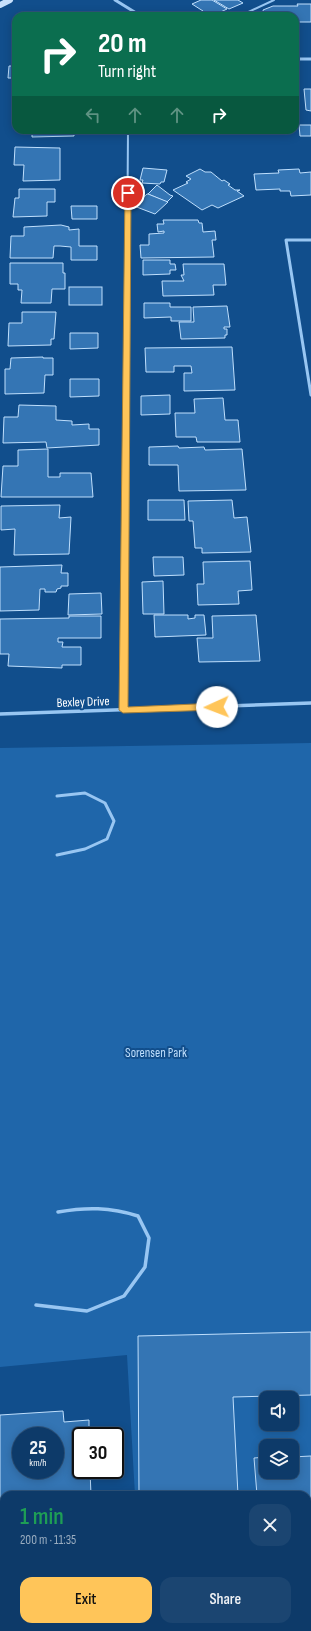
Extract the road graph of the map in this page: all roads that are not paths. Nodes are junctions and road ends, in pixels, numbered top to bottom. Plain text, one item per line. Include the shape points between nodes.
1 (10, 0) edge
2 (115, 0) edge
3 (274, 0) edge
4 (0, 5) edge
5 (134, 12) edge
6 (248, 12) edge
7 (299, 59) edge
8 (311, 59) edge
9 (128, 134) edge
10 (311, 240) edge
11 (311, 395) edge
12 (311, 703) edge
13 (123, 710) junction
14 (0, 714) edge
15 (57, 796) dead end
16 (57, 855) dead end
17 (58, 1212) dead end
18 (36, 1305) dead end

1 - 4 street
2 - 5 street
3 - 6 lane
7 - 8 street
9 - 13 lane
10 - 11 street via 286,240
12 - 13 street, Bexley Drive
13 - 14 street, Bexley Drive
15 - 16 lane via 85,794 105,803 114,821 106,839 85,849
17 - 18 lane via 86,1207 116,1208 138,1216 149,1238 145,1267 124,1296 87,1311

